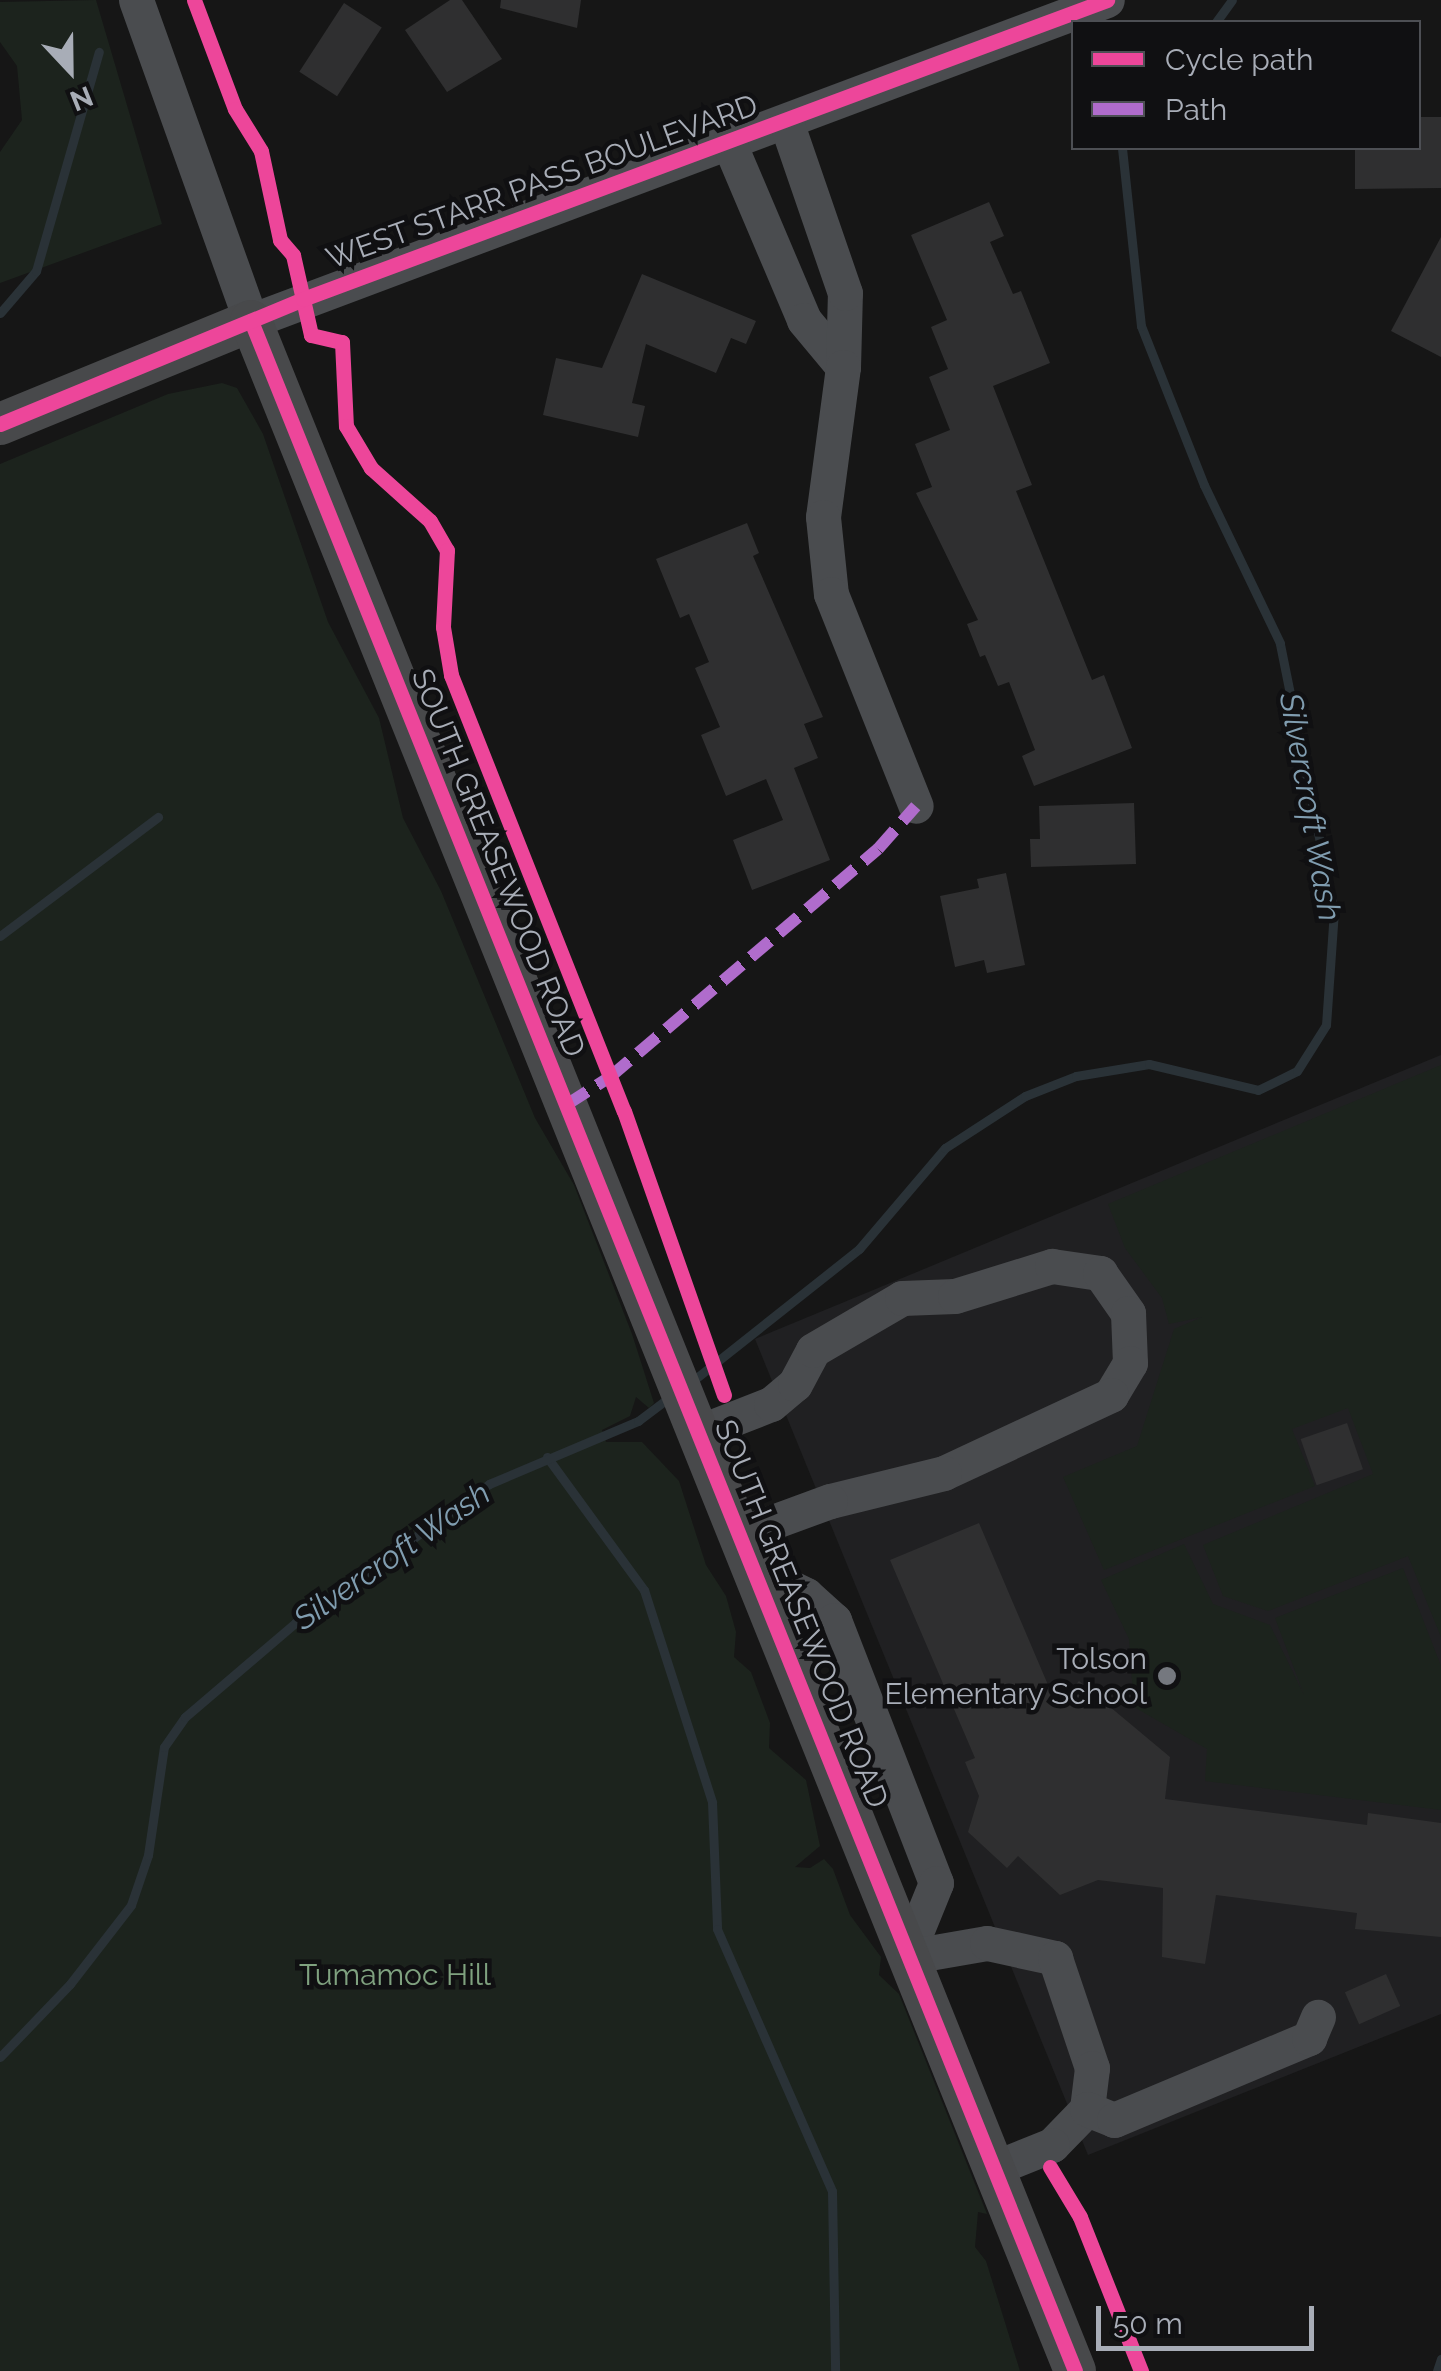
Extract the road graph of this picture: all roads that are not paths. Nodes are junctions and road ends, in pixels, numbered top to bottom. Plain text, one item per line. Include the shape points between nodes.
1 (136, 0) edge
2 (1107, 0) edge
3 (786, 122) junction
4 (729, 143) junction
5 (831, 249) junction
6 (784, 270) junction
7 (251, 320) junction
8 (842, 367) junction
9 (0, 424) edge
10 (916, 806) dead end
11 (699, 1432) junction
12 (747, 1552) junction
13 (906, 1957) junction
14 (1318, 2017) dead end
15 (1087, 2109) junction
16 (992, 2168) junction
17 (1075, 2371) edge

1 - 7 street, SOUTH GREASEWOOD ROAD
2 - 3 street, WEST STARR PASS BOULEVARD
3 - 4 street, WEST STARR PASS BOULEVARD
3 - 5 street
4 - 6 street
4 - 7 street, WEST STARR PASS BOULEVARD
5 - 6 street
5 - 8 street via 845,293
6 - 8 street via 804,320
7 - 9 main road, WEST STARR PASS BOULEVARD
7 - 11 main road, SOUTH GREASEWOOD ROAD
8 - 10 street via 823,517 831,594
11 - 12 main road, SOUTH GREASEWOOD ROAD
11 - 12 street via 771,1404 795,1384 813,1350 902,1298 955,1296 1052,1266 1100,1273 1128,1314 1130,1363 1111,1395 944,1473 830,1501
12 - 13 main road, SOUTH GREASEWOOD ROAD
13 - 15 street via 987,1943 1055,1958 1092,2068
13 - 16 main road, SOUTH GREASEWOOD ROAD
14 - 15 street via 1309,2038 1114,2120
15 - 16 street via 1052,2145
16 - 17 main road, SOUTH GREASEWOOD ROAD

